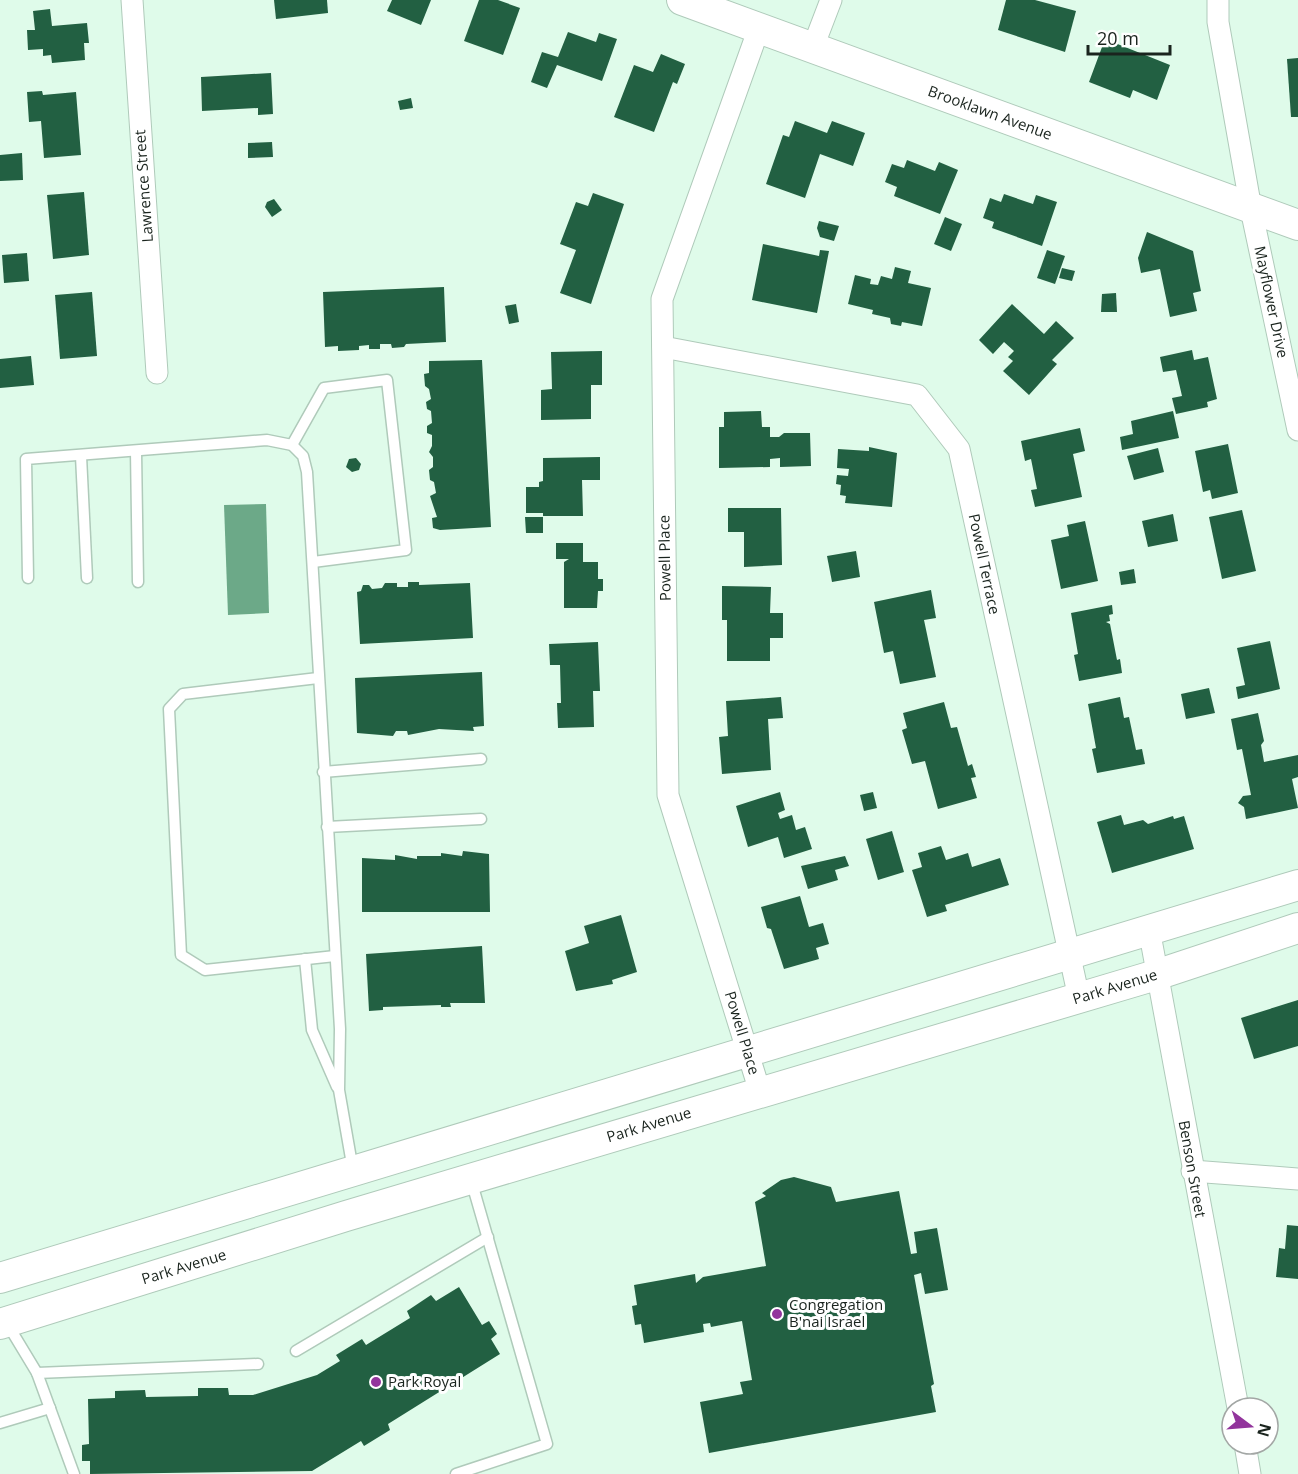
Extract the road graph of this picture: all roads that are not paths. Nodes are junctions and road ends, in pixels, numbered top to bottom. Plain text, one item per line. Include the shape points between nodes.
1 (132, 0) edge
2 (682, 0) edge
3 (831, 0) edge
4 (1218, 0) edge
5 (759, 28) junction
6 (813, 47) junction
7 (1251, 208) junction
8 (1298, 225) edge
9 (663, 347) junction
10 (156, 373) dead end
11 (1298, 430) edge
12 (292, 445) junction
13 (136, 451) junction
14 (81, 456) junction
15 (313, 562) junction
16 (28, 578) dead end
17 (87, 578) dead end
18 (138, 582) dead end
19 (318, 678) junction
20 (481, 759) dead end
21 (323, 772) junction
22 (481, 819) dead end
23 (327, 827) junction
24 (1298, 885) edge
25 (1298, 928) edge
26 (1149, 929) junction
27 (1069, 953) junction
28 (335, 956) junction
29 (305, 958) junction
30 (1156, 975) junction
31 (1079, 998) junction
32 (747, 1051) junction
33 (339, 1090) junction
34 (760, 1092) junction
35 (459, 1140) junction
36 (1192, 1171) junction
37 (354, 1173) junction
38 (471, 1179) junction
39 (1298, 1179) edge
40 (361, 1212) junction
41 (488, 1237) junction
42 (0, 1278) edge
43 (3, 1323) edge
44 (296, 1351) dead end
45 (258, 1364) dead end
46 (37, 1374) junction
47 (1236, 1396) edge
48 (50, 1408) junction
49 (0, 1423) edge
50 (1247, 1456) edge
51 (74, 1474) edge
52 (456, 1474) edge
53 (1250, 1474) edge

1 - 10 street, Lawrence Street
2 - 5 main road, Brooklawn Avenue
3 - 6 street
4 - 7 street, Mayflower Drive via 1218,22
5 - 6 main road, Brooklawn Avenue
5 - 9 street, Powell Place via 662,299
6 - 7 main road, Brooklawn Avenue
7 - 8 main road, Brooklawn Avenue
7 - 11 street, Mayflower Drive
9 - 27 street, Powell Terrace via 917,395 959,449
9 - 32 street, Powell Place via 668,795
12 - 13 lane via 267,440 233,441
12 - 15 lane via 303,456 307,472
12 - 15 lane via 324,388 387,380 406,550
13 - 14 lane
13 - 18 lane
14 - 16 lane via 26,459
14 - 17 lane
15 - 19 lane
19 - 21 lane
19 - 29 lane via 183,693 169,710 181,955 205,969
20 - 21 lane
21 - 23 lane
22 - 23 lane
23 - 28 lane
24 - 26 main road
25 - 30 main road, Park Avenue
26 - 27 main road
26 - 30 street, Benson Street
27 - 31 street, Powell Terrace
27 - 32 main road
28 - 29 lane
28 - 33 lane
29 - 33 lane via 312,1030
30 - 31 main road, Park Avenue
30 - 36 street, Benson Street
31 - 34 main road, Park Avenue
32 - 34 street, Powell Place
32 - 35 main road
33 - 37 lane
34 - 38 main road, Park Avenue
35 - 37 main road
35 - 38 main road
36 - 39 street
36 - 47 street, Benson Street
37 - 40 main road
37 - 42 main road
38 - 40 main road, Park Avenue
38 - 41 lane
40 - 43 main road, Park Avenue
41 - 44 lane
41 - 52 lane via 547,1444
43 - 46 lane
45 - 46 lane
46 - 48 lane
48 - 49 lane
48 - 51 lane
50 - 53 street

